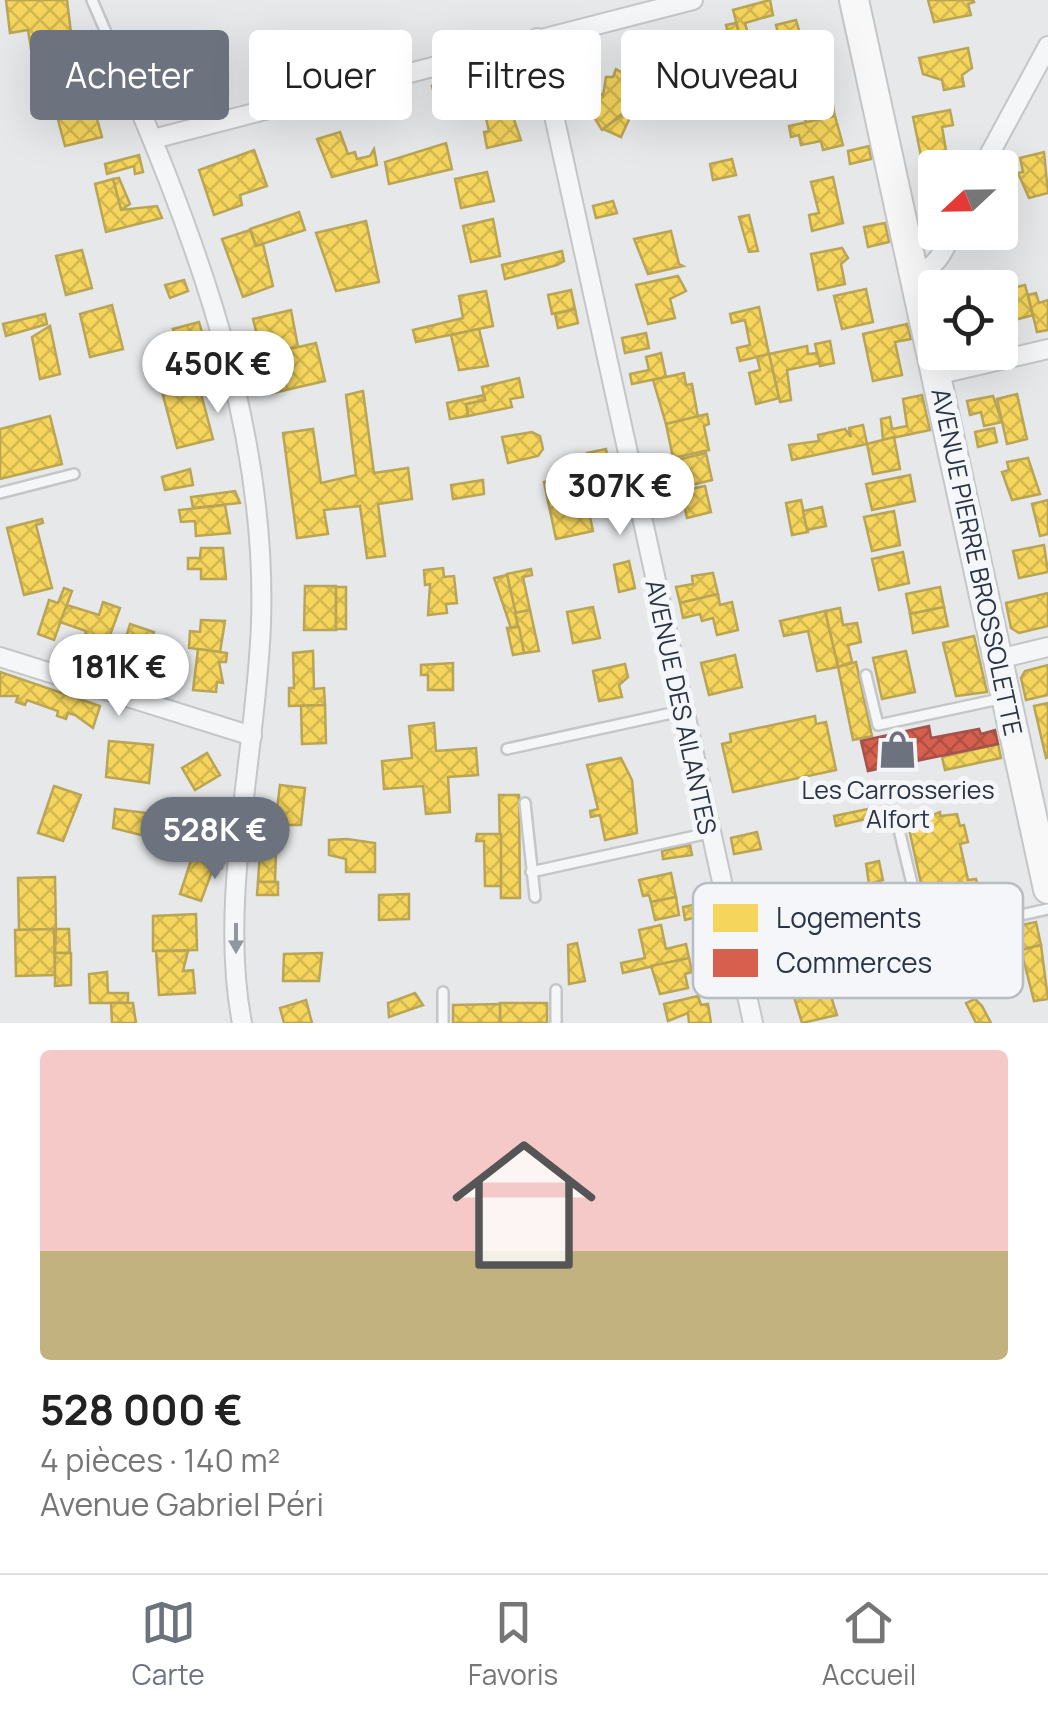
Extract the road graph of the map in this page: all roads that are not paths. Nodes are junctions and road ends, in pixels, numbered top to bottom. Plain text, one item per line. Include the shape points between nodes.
1 (92, 0) edge
2 (693, 0) edge
3 (854, 0) edge
4 (105, 30) edge
5 (570, 30) edge
6 (1048, 46) edge
7 (432, 66) edge
8 (144, 120) edge
9 (555, 120) edge
10 (152, 140) junction
11 (992, 150) edge
12 (945, 250) edge
13 (915, 274) junction
14 (1048, 349) edge
15 (936, 375) junction
16 (74, 474) dead end
17 (0, 493) edge
18 (1048, 647) edge
19 (0, 657) edge
20 (998, 659) junction
21 (866, 675) dead end
22 (1006, 698) junction
23 (682, 711) junction
24 (252, 736) junction
25 (508, 749) dead end
26 (525, 803) dead end
27 (896, 817) dead end
28 (709, 833) junction
29 (532, 872) junction
30 (721, 883) edge
31 (912, 883) edge
32 (1048, 889) edge
33 (536, 898) dead end
34 (1048, 908) edge
35 (1023, 914) edge
36 (556, 990) dead end
37 (443, 992) dead end
38 (747, 998) edge
39 (242, 1023) edge
40 (443, 1023) edge
41 (556, 1023) edge
42 (753, 1023) edge

1 - 4 lane
2 - 5 street
3 - 13 street, AVENUE PIERRE BROSSOLETTE
6 - 11 street
7 - 10 street
8 - 10 street
9 - 23 street, AVENUE DES AILANTES
10 - 24 street via 245,426 262,572
12 - 13 street via 931,268
13 - 15 street, AVENUE PIERRE BROSSOLETTE
14 - 15 street
15 - 20 street, AVENUE PIERRE BROSSOLETTE
16 - 17 lane
18 - 20 street
19 - 24 street
20 - 22 street, AVENUE PIERRE BROSSOLETTE
21 - 22 lane via 878,725
22 - 32 street, AVENUE PIERRE BROSSOLETTE
23 - 25 lane
23 - 28 street, AVENUE DES AILANTES
24 -> 39 street via 236,912
26 - 29 lane
27 - 31 lane
28 - 29 lane
28 - 30 street, AVENUE DES AILANTES
29 - 33 lane
34 - 35 lane
36 - 41 lane
37 - 40 lane
38 - 42 street, AVENUE DES AILANTES

